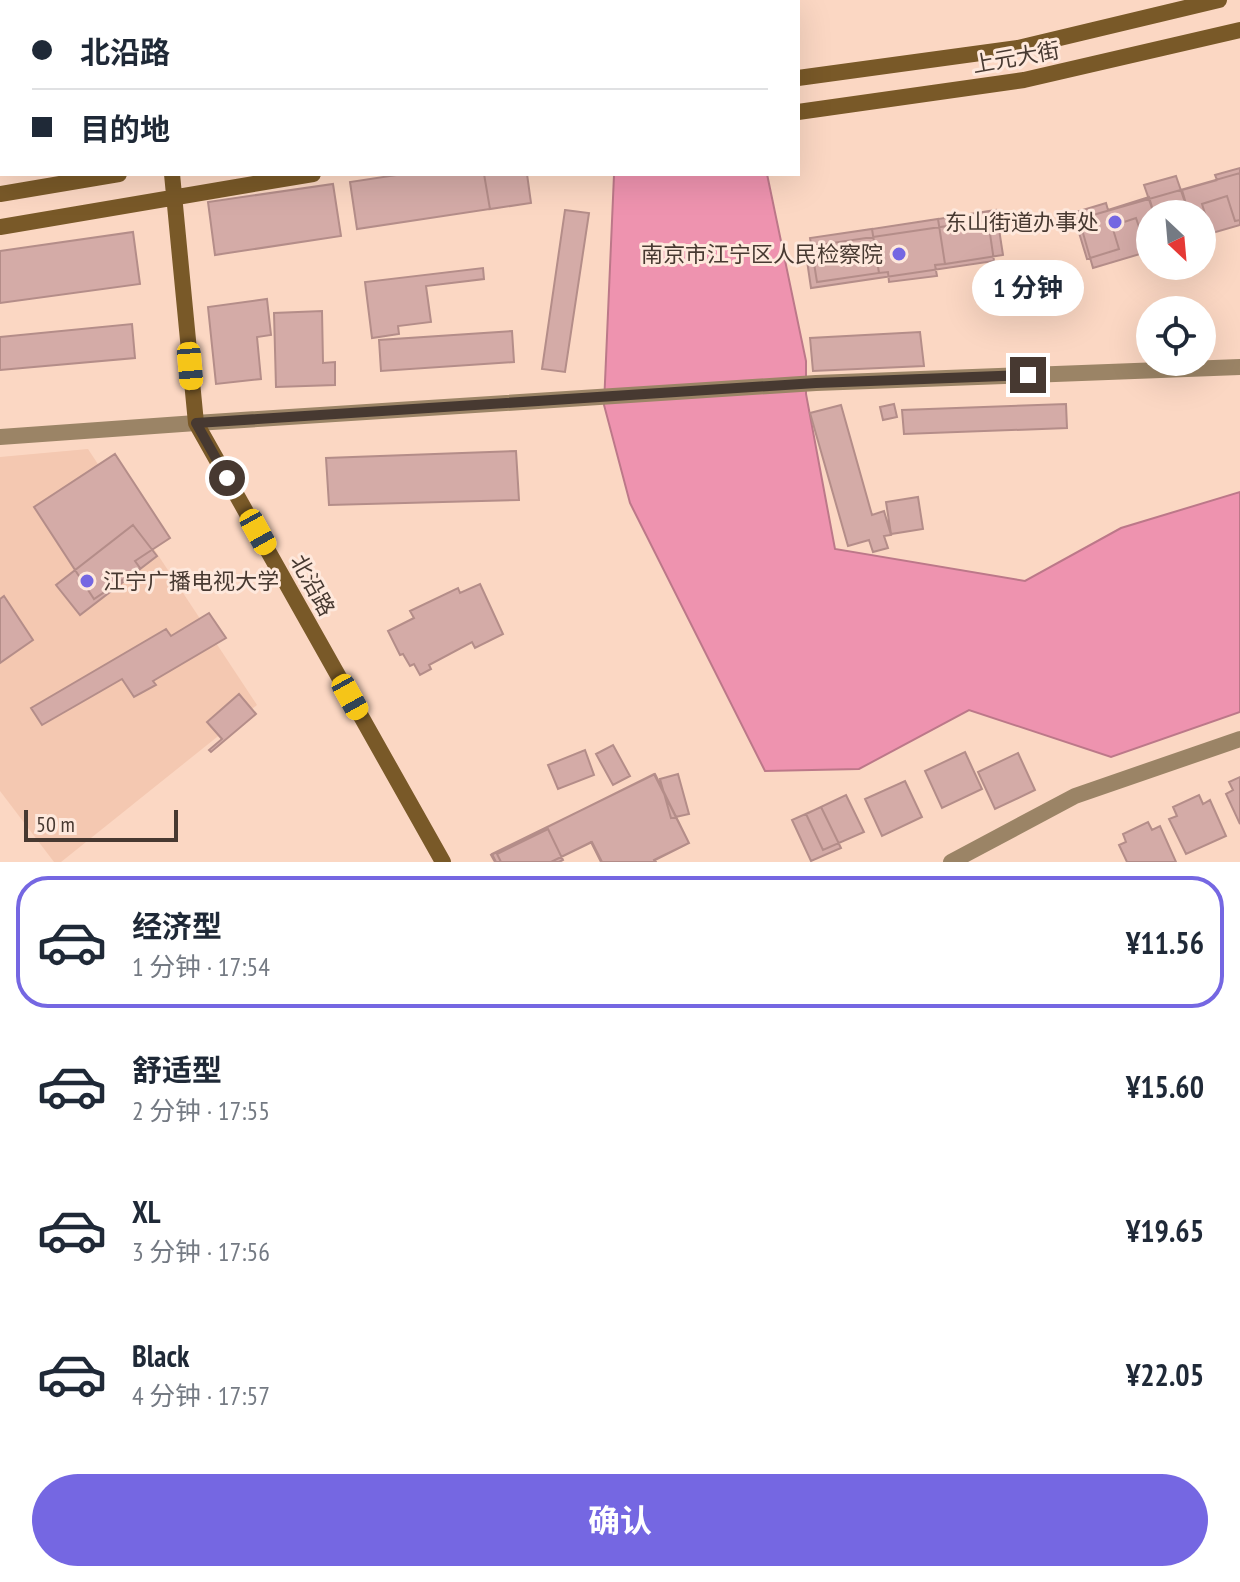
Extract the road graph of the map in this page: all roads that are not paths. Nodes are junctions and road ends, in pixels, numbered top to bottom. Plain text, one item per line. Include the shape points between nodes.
1 (1219, 0) edge
2 (1240, 30) edge
3 (800, 78) edge
4 (800, 112) edge
5 (107, 176) edge
6 (172, 176) edge
7 (301, 176) edge
8 (0, 194) edge
9 (174, 197) junction
10 (0, 227) edge
11 (1240, 367) edge
12 (196, 423) junction
13 (0, 437) edge
14 (1240, 739) edge
15 (443, 862) edge
16 (951, 862) edge

1 - 3 main road, 上元大街 via 1018,48
2 - 4 main road, 上元大街 via 1024,80
5 - 8 main road
6 - 9 main road, 北沿路
7 - 9 main road
9 - 10 main road
9 - 12 main road, 北沿路
11 - 12 street via 816,383
12 - 13 street
12 - 15 main road, 北沿路
14 - 16 street via 1075,796

